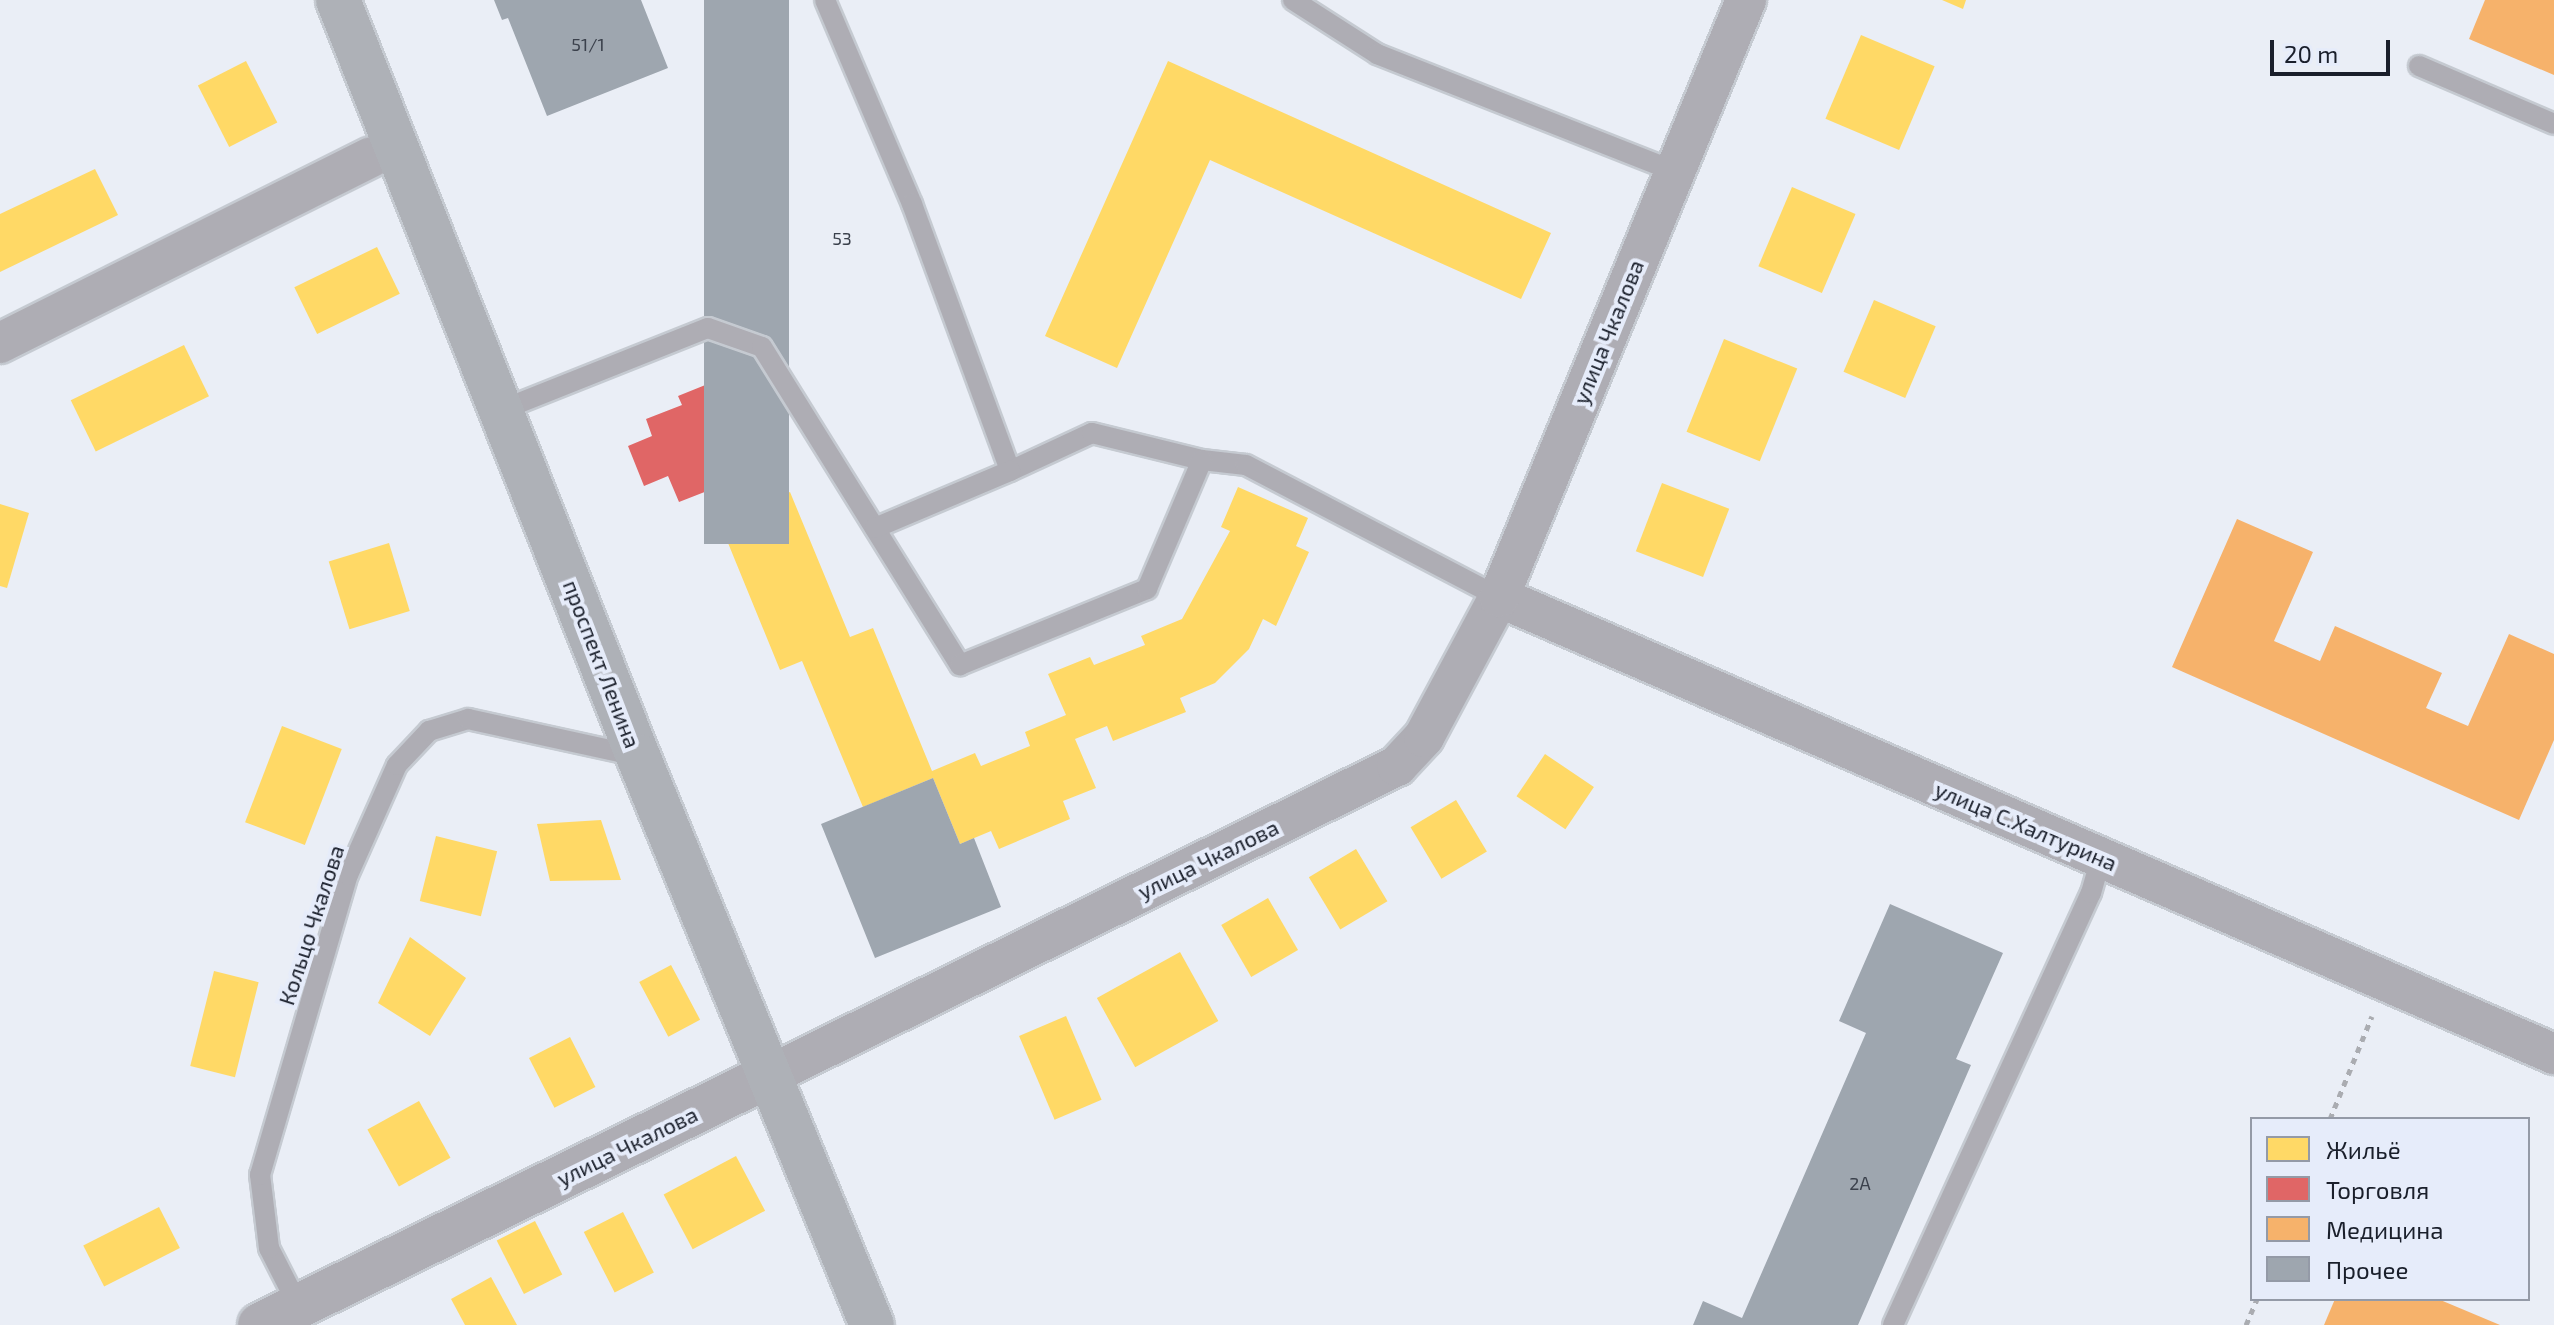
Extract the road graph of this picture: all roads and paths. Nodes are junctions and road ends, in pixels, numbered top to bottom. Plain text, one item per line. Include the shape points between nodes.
1 (338, 0) edge
2 (825, 0) edge
3 (1293, 0) edge
4 (1746, 0) edge
5 (2419, 66) dead end
6 (2554, 124) edge
7 (371, 157) dead end
8 (1674, 171) junction
9 (0, 343) edge
10 (504, 409) junction
11 (1202, 460) junction
12 (1010, 471) junction
13 (875, 528) junction
14 (1499, 597) junction
15 (638, 756) junction
16 (2101, 859) junction
17 (2373, 1014) dead end
18 (2554, 1054) edge
19 (770, 1075) junction
20 (2331, 1117) edge
21 (2256, 1301) edge
22 (299, 1307) junction
23 (260, 1325) edge
24 (872, 1325) edge
25 (1893, 1325) edge
26 (2246, 1325) edge

1 - 10 main road, проспект Ленина
2 - 12 lane via 912,204
3 - 8 lane via 1377,54
4 - 8 street, улица Чкалова
5 - 6 lane
7 - 9 street
8 - 14 street, улица Чкалова
10 - 13 lane via 708,328 762,347
10 - 15 main road, проспект Ленина
11 - 12 lane via 1092,433
11 - 13 lane via 1147,589 960,665
11 - 14 lane via 1246,465
12 - 13 lane
14 - 16 street, улица С.Халтурина
14 - 19 street, улица Чкалова via 1424,737 1397,766
15 - 19 main road, проспект Ленина
15 - 22 lane, Кольцо Чкалова via 468,719 429,731 397,765 348,875 260,1175 269,1248
16 - 18 street, улица С.Халтурина
16 - 25 lane via 2091,893
17 - 20 path
19 - 22 street, улица Чкалова
19 - 24 main road, проспект Ленина
21 - 26 path
22 - 23 street, улица Чкалова

